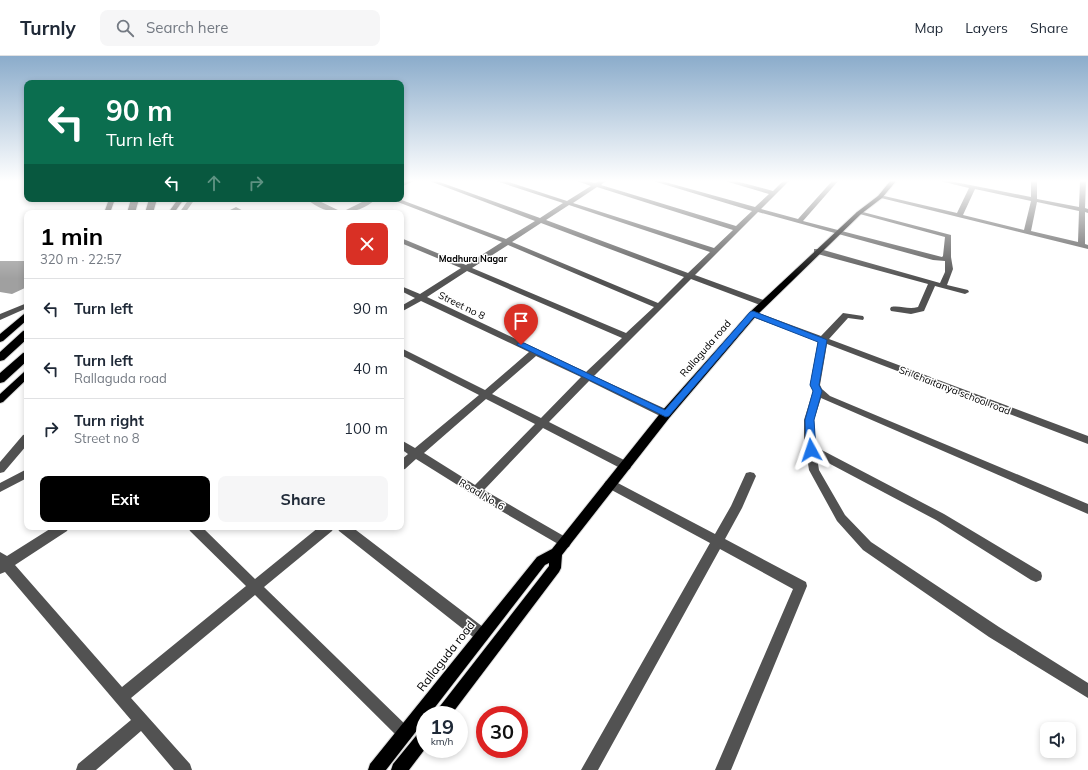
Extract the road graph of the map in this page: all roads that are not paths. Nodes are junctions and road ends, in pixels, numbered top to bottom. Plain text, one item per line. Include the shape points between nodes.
1 (431, 213) edge
2 (522, 213) edge
3 (551, 213) edge
4 (599, 213) edge
5 (689, 213) edge
6 (753, 213) edge
7 (768, 213) edge
8 (807, 213) edge
9 (859, 213) edge
10 (860, 213) edge
11 (948, 213) edge
12 (1031, 213) edge
13 (1085, 213) edge
14 (959, 216) joint
15 (541, 220) junction
16 (799, 222) junction
17 (738, 229) junction
18 (838, 233) junction
19 (1027, 233) junction
20 (404, 241) edge
21 (507, 242) junction
22 (1084, 246) edge
23 (715, 251) junction
24 (818, 252) junction
25 (947, 257) junction
26 (466, 268) junction
27 (690, 275) junction
28 (933, 283) junction
29 (942, 286) junction
30 (404, 289) edge
31 (965, 292) dead end
32 (421, 297) junction
33 (763, 303) junction
34 (24, 306) edge
35 (659, 306) junction
36 (404, 308) edge
37 (894, 309) dead end
38 (753, 314) junction
39 (0, 317) edge
40 (860, 318) dead end
41 (24, 319) edge
42 (24, 336) edge
43 (628, 337) junction
44 (0, 339) edge
45 (823, 340) junction
46 (404, 352) edge
47 (535, 352) junction
48 (0, 358) edge
49 (24, 358) edge
50 (24, 377) edge
51 (587, 377) junction
52 (0, 379) edge
53 (818, 391) junction
54 (485, 394) junction
55 (0, 400) edge
56 (666, 414) junction
57 (542, 422) junction
58 (1088, 440) edge
59 (24, 441) edge
60 (404, 446) edge
61 (811, 450) junction
62 (415, 453) junction
63 (404, 463) edge
64 (626, 466) junction
65 (0, 469) edge
66 (24, 475) edge
67 (750, 476) dead end
68 (610, 484) junction
69 (0, 488) edge
70 (476, 491) junction
71 (1088, 509) edge
72 (58, 530) edge
73 (197, 530) edge
74 (324, 530) edge
75 (347, 530) edge
76 (718, 541) junction
77 (561, 548) junction
78 (541, 561) junction
79 (2, 563) edge
80 (555, 568) junction
81 (1036, 576) dead end
82 (255, 587) junction
83 (482, 635) junction
84 (1088, 691) edge
85 (121, 697) junction
86 (449, 706) edge
87 (141, 720) junction
88 (406, 734) junction
89 (416, 748) edge
90 (84, 770) edge
91 (184, 770) edge
92 (376, 770) edge
93 (399, 770) edge
94 (589, 770) edge
95 (723, 770) edge

1 - 21 street
2 - 15 street
3 - 15 street
4 - 23 street
5 - 17 street
6 - 17 street
7 - 16 street
8 - 16 street
9 - 18 main road, Rallaguda road
10 - 25 street via 950,236
11 - 14 street
12 - 19 street
13 - 22 street
14 - 19 street
15 - 21 street
15 - 27 street
16 - 18 street
17 - 23 street
18 - 24 main road, Rallaguda road
18 - 25 street via 936,258
19 - 22 street
20 - 26 street
21 - 26 street
21 - 35 street
23 - 27 street
24 - 28 street
24 - 33 main road, Rallaguda road
25 - 29 street via 949,273
26 - 32 street
26 - 43 street
27 - 33 street
27 - 35 street
28 - 29 street
28 - 37 street via 920,309 911,312
29 - 31 street
30 - 32 street, Street no 8
32 - 36 street
32 - 47 street, Street no 8
33 - 38 main road, Rallaguda road
34 - 39 street
35 - 43 street
38 - 45 street, Sri Chaitanya school road
38 - 56 main road, Rallaguda road
40 - 45 street via 846,315
41 - 44 main road
42 - 48 highway
43 - 51 street
45 - 53 street via 815,385
45 - 58 street, Sri Chaitanya school road
46 - 54 street
47 - 51 street, Street no 8
47 - 54 street
49 - 52 highway
50 - 55 main road
51 - 56 street, Street no 8
51 - 57 street
53 - 61 street via 809,420
53 - 71 street via 827,398
54 - 57 street
54 - 62 street
56 - 64 main road, Rallaguda road
57 - 64 street
57 - 70 street
59 - 65 street
60 - 62 street, Road No. 6
61 - 81 street via 940,517
61 - 84 street via 814,470 825,493 841,518 867,546 994,632
62 - 63 street
62 - 70 street, Road No. 6
64 - 68 main road, Rallaguda road
66 - 69 street
67 - 76 street
68 - 76 street
68 - 77 main road, Rallaguda road
70 - 77 street, Road No. 6
72 - 79 street
73 - 82 street
74 - 82 street
75 - 83 street
76 - 94 street
76 - 95 street via 801,586
77 - 78 main road, Rallaguda road
77 - 80 main road
78 - 80 main road
78 - 83 main road, Rallaguda road
79 - 85 street
80 - 86 main road
82 - 85 street
82 - 88 street
83 - 88 main road, Rallaguda road
85 - 87 street
87 - 90 street
87 - 91 street
88 - 92 main road, Rallaguda road
89 - 93 main road

